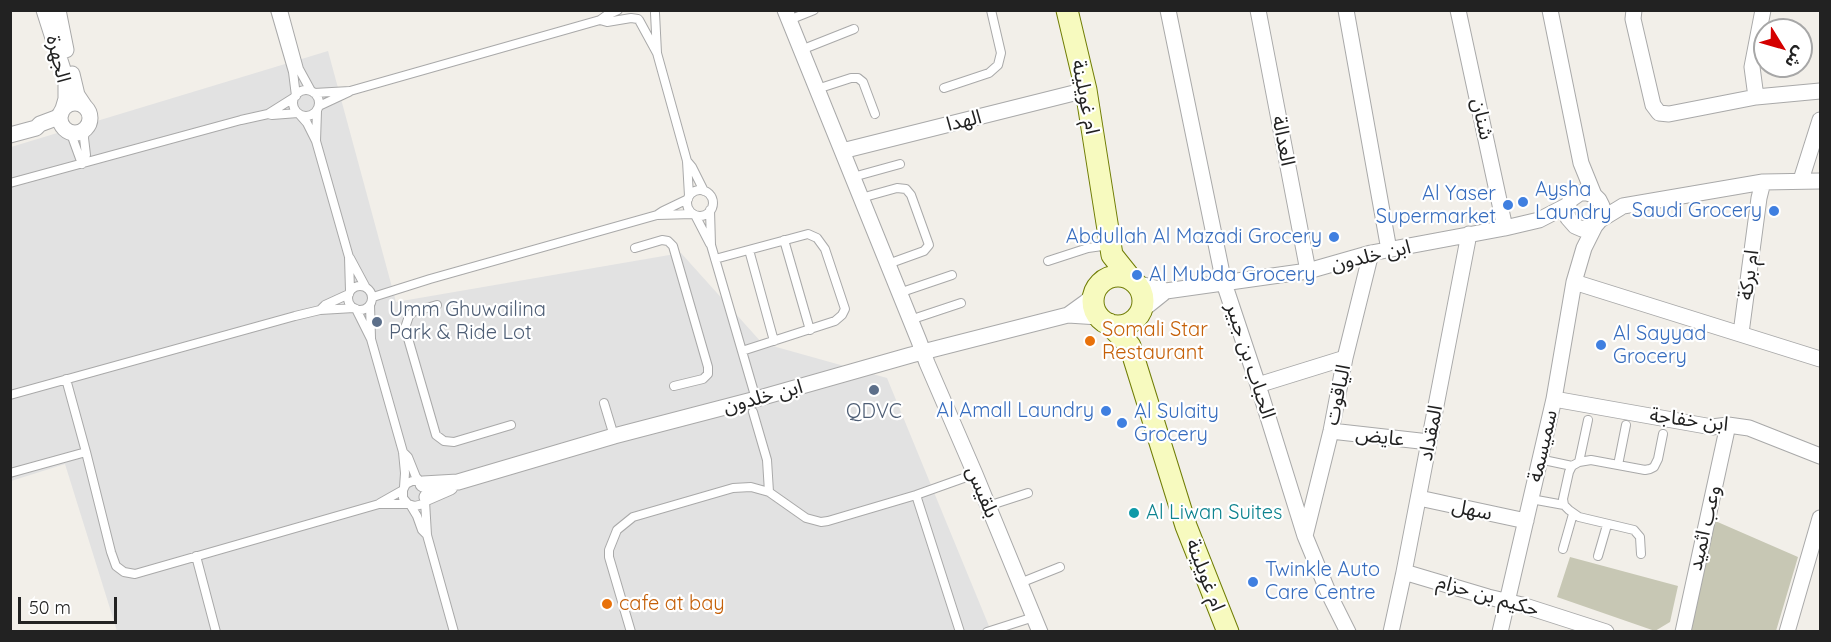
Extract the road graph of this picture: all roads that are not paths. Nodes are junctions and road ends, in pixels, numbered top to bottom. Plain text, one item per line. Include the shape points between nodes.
1 (44, 10) edge
2 (58, 10) edge
3 (275, 10) edge
4 (283, 10) edge
5 (618, 10) edge
6 (632, 10) edge
7 (814, 10) edge
8 (991, 10) edge
9 (1067, 10) edge
10 (1168, 10) edge
11 (1258, 10) edge
12 (1346, 10) edge
13 (1458, 10) edge
14 (1550, 10) edge
15 (1634, 10) edge
16 (1763, 10) edge
17 (655, 12) edge
18 (787, 15) edge
19 (600, 20) junction
20 (639, 20) junction
21 (854, 29) dead end
22 (801, 50) junction
23 (657, 53) junction
24 (944, 88) dead end
25 (817, 89) junction
26 (1086, 90) junction
27 (350, 91) junction
28 (1821, 91) edge
29 (312, 92) junction
30 (1781, 94) junction
31 (295, 97) junction
32 (1756, 97) junction
33 (1821, 100) edge
34 (85, 106) junction
35 (318, 108) junction
36 (268, 114) junction
37 (299, 114) junction
38 (875, 114) dead end
39 (1821, 120) edge
40 (65, 121) junction
41 (85, 128) junction
42 (10, 135) edge
43 (316, 141) junction
44 (842, 151) junction
45 (687, 161) junction
46 (1581, 163) junction
47 (82, 164) junction
48 (900, 164) dead end
49 (853, 177) junction
50 (1801, 180) junction
51 (1821, 181) edge
52 (1763, 182) junction
53 (10, 183) edge
54 (704, 191) junction
55 (688, 197) junction
56 (1596, 197) junction
57 (861, 198) junction
58 (1571, 200) junction
59 (1623, 206) junction
60 (710, 210) junction
61 (657, 215) junction
62 (694, 215) junction
63 (1539, 220) junction
64 (1597, 223) junction
65 (1574, 225) junction
66 (1505, 228) junction
67 (1469, 234) junction
68 (784, 240) junction
69 (711, 245) junction
70 (636, 248) dead end
71 (749, 250) junction
72 (1111, 250) junction
73 (1389, 250) junction
74 (1371, 254) junction
75 (349, 257) junction
76 (715, 259) junction
77 (1580, 260) junction
78 (1048, 261) dead end
79 (888, 264) junction
80 (1308, 272) junction
81 (952, 275) dead end
82 (1134, 281) junction
83 (1574, 282) junction
84 (1224, 283) junction
85 (365, 286) junction
86 (1097, 289) junction
87 (1166, 291) junction
88 (350, 292) junction
89 (899, 293) junction
90 (371, 301) junction
91 (961, 303) dead end
92 (437, 305) dead end
93 (355, 309) junction
94 (320, 310) junction
95 (1068, 315) junction
96 (1139, 315) junction
97 (910, 320) junction
98 (1104, 321) junction
99 (810, 330) junction
100 (1741, 333) junction
101 (371, 339) junction
102 (774, 341) junction
103 (1130, 346) junction
104 (742, 351) junction
105 (923, 352) junction
106 (1345, 358) junction
107 (1821, 359) edge
108 (66, 379) junction
109 (1258, 385) junction
110 (674, 386) dead end
111 (10, 395) edge
112 (1554, 399) junction
113 (604, 403) dead end
114 (755, 406) junction
115 (1588, 420) dead end
116 (510, 425) dead end
117 (1626, 425) dead end
118 (1728, 425) junction
119 (1331, 431) junction
120 (1663, 434) dead end
121 (614, 436) junction
122 (1429, 442) junction
123 (87, 452) junction
124 (404, 453) junction
125 (1821, 456) edge
126 (1539, 459) junction
127 (1576, 464) junction
128 (1618, 465) junction
129 (10, 473) edge
130 (975, 474) junction
131 (404, 488) junction
132 (424, 491) junction
133 (769, 492) junction
134 (1028, 493) dead end
135 (916, 495) junction
136 (1419, 498) junction
137 (1531, 499) junction
138 (379, 504) junction
139 (409, 505) junction
140 (1564, 505) junction
141 (988, 506) junction
142 (1573, 514) junction
143 (1821, 518) edge
144 (1526, 521) junction
145 (1607, 525) junction
146 (427, 535) junction
147 (1305, 536) junction
148 (1563, 549) dead end
149 (1641, 554) dead end
150 (196, 556) junction
151 (1598, 556) dead end
152 (1060, 567) dead end
153 (1805, 568) junction
154 (1404, 572) junction
155 (1821, 573) edge
156 (1020, 583) junction
157 (1506, 601) junction
158 (1034, 616) junction
159 (216, 632) edge
160 (454, 632) edge
161 (631, 632) edge
162 (960, 632) edge
163 (987, 632) edge
164 (1040, 632) edge
165 (1228, 632) edge
166 (1348, 632) edge
167 (1391, 632) edge
168 (1500, 632) edge
169 (1606, 632) edge
170 (1683, 632) edge
171 (1787, 632) edge

1 - 40 street, الجهرة via 66,79
2 - 34 street, الجهرة via 76,90
3 - 31 lane via 293,72
4 - 29 lane via 299,69
5 - 19 lane
6 - 20 lane
7 - 18 lane
8 - 24 lane via 1001,54 998,65 988,73
9 - 26 street, ام غويلينة
10 - 84 street, الحباب بن جبير
11 - 80 street, العدالة
12 - 73 street
13 - 66 street, شنان
14 - 46 street
15 - 32 street via 1653,105 1659,113
16 - 32 street via 1753,61
17 - 20 lane via 647,20
17 - 23 lane
18 - 22 street, بلقيس
19 - 20 lane
19 - 27 lane
20 - 23 lane
21 - 22 lane
22 - 25 street, بلقيس
23 - 45 lane
25 - 38 lane via 858,78
25 - 44 street, بلقيس
26 - 44 street, الهدا
26 - 72 street, ام غويلينة
27 - 29 lane
27 - 35 lane
28 - 30 street
29 - 31 lane via 302,91
29 - 35 lane via 318,99
30 - 32 street
30 - 33 street
31 - 36 lane
31 - 37 lane via 294,106
34 - 40 street via 74,103
34 - 41 street via 90,117
35 - 37 lane via 311,115
35 - 43 lane
36 - 37 lane
36 - 47 lane
37 - 43 lane
39 - 50 street
40 - 41 street via 80,132
40 - 42 street via 56,118
40 - 47 lane
41 - 47 lane via 86,155
43 - 75 lane
44 - 49 street, بلقيس
45 - 54 lane
45 - 55 lane
46 - 56 street
46 - 58 street
47 - 53 lane
48 - 49 lane
49 - 57 street, بلقيس
50 - 51 street
50 - 52 street
52 - 59 street
52 - 100 street, ام بركة
54 - 55 lane via 694,191
54 - 60 lane via 712,199
55 - 61 lane
55 - 62 lane via 688,209
56 - 58 street via 1587,193
56 - 59 street
56 - 64 street via 1603,213
57 - 79 street, بلقيس
57 - 79 lane via 901,188 911,195 929,245 924,251
58 - 63 street, ابن خلدون
58 - 65 street via 1568,218
59 - 64 street
60 - 62 lane via 705,215
60 - 69 lane
61 - 62 lane
61 - 90 lane via 430,279
62 - 69 lane
63 - 65 street, ابن خلدون
63 - 66 street, ابن خلدون
64 - 65 street via 1582,229
64 - 77 street, سميسمة
65 - 77 street, سميسمة
66 - 67 street, ابن خلدون
67 - 73 street, ابن خلدون
67 - 122 street, المقداد
68 - 71 lane
68 - 99 lane
68 - 99 lane via 808,234 817,238 825,249 845,309 835,321
69 - 76 lane
70 - 110 lane via 662,240 673,246 708,367 703,379
71 - 76 lane
71 - 102 lane
72 - 78 lane via 1088,248
72 - 82 street, ام غويلينة
72 - 86 street
73 - 74 street, ابن خلدون
74 - 80 street, ابن خلدون
74 - 106 street, الياقوت
75 - 85 lane
75 - 88 lane
76 - 104 lane
77 - 83 street, سميسمة
79 - 89 street, بلقيس
80 - 84 street, ابن خلدون
81 - 89 lane
82 - 86 street via 1115,276
82 - 87 street, ابن خلدون
82 - 96 street via 1142,292
83 - 100 street
83 - 112 street, سميسمة
84 - 87 street, ابن خلدون
84 - 109 street, الحباب بن جبير
85 - 88 lane via 355,286
85 - 90 lane via 370,290
86 - 95 street, ابن خلدون
86 - 98 street via 1094,306
87 - 96 street
88 - 93 lane via 349,304
88 - 94 lane
89 - 97 street, بلقيس
90 - 93 lane via 362,310
90 - 101 lane
91 - 97 lane
92 - 116 lane via 413,312 405,328 436,435 454,442
93 - 94 lane
93 - 101 lane
94 - 108 lane
95 - 98 street, ابن خلدون
95 - 105 street, ابن خلدون
96 - 98 street via 1119,326
96 - 103 street, ام غويلينة
97 - 105 street, بلقيس
98 - 103 street, ام غويلينة
99 - 102 lane
100 - 107 street
101 - 124 lane
102 - 104 lane
103 - 165 street, ام غويلينة via 1186,526
104 - 114 lane
105 - 114 street, ابن خلدون
105 - 130 street, بلقيس
106 - 109 street
106 - 119 street, الياقوت
108 - 111 lane
108 - 123 lane
109 - 147 street, الحباب بن جبير
112 - 118 street, ابن خفاجة via 1712,427
112 - 126 street, سميسمة
113 - 121 lane
114 - 121 street, ابن خلدون
114 - 133 lane via 767,460
115 - 127 lane
117 - 128 lane
118 - 125 street, ابن خفاجة via 1749,428
118 - 170 street, وعب اثميد
119 - 122 street, عايض
119 - 147 street, الياقوت
120 - 128 lane via 1654,467 1645,470
121 - 132 street, ابن خلدون
122 - 136 street, المقداد
123 - 129 lane
123 - 150 lane via 116,566 135,574
124 - 131 lane
124 - 132 lane
126 - 127 lane
126 - 137 street, سميسمة
127 - 128 lane via 1591,460
127 - 140 lane via 1569,472
130 - 135 lane
130 - 141 street, بلقيس
131 - 132 lane via 412,481
131 - 138 lane
131 - 139 lane via 403,498
132 - 139 lane via 419,506
132 - 146 lane
133 - 135 lane via 806,518 821,522
133 - 161 lane via 752,487 733,488 633,517 621,525 610,543 609,557
134 - 141 lane
135 - 162 lane
136 - 144 street, سهل
136 - 154 street, المقداد
137 - 140 lane
137 - 144 street, سميسمة
138 - 139 lane
138 - 150 lane
139 - 146 lane
140 - 142 lane
141 - 156 street, بلقيس
142 - 145 lane
142 - 148 lane
143 - 153 street
144 - 157 street, سميسمة
145 - 149 lane via 1638,533
145 - 151 lane
146 - 160 lane
147 - 166 street, الحباب بن جبير
150 - 159 lane
152 - 156 lane
153 - 155 street
153 - 171 street
154 - 157 street, حكيم بن حزام
154 - 167 street, المقداد
156 - 158 street, بلقيس
157 - 168 street, سميسمة
157 - 169 street, حكيم بن حزام
158 - 163 lane
158 - 164 street, بلقيس

